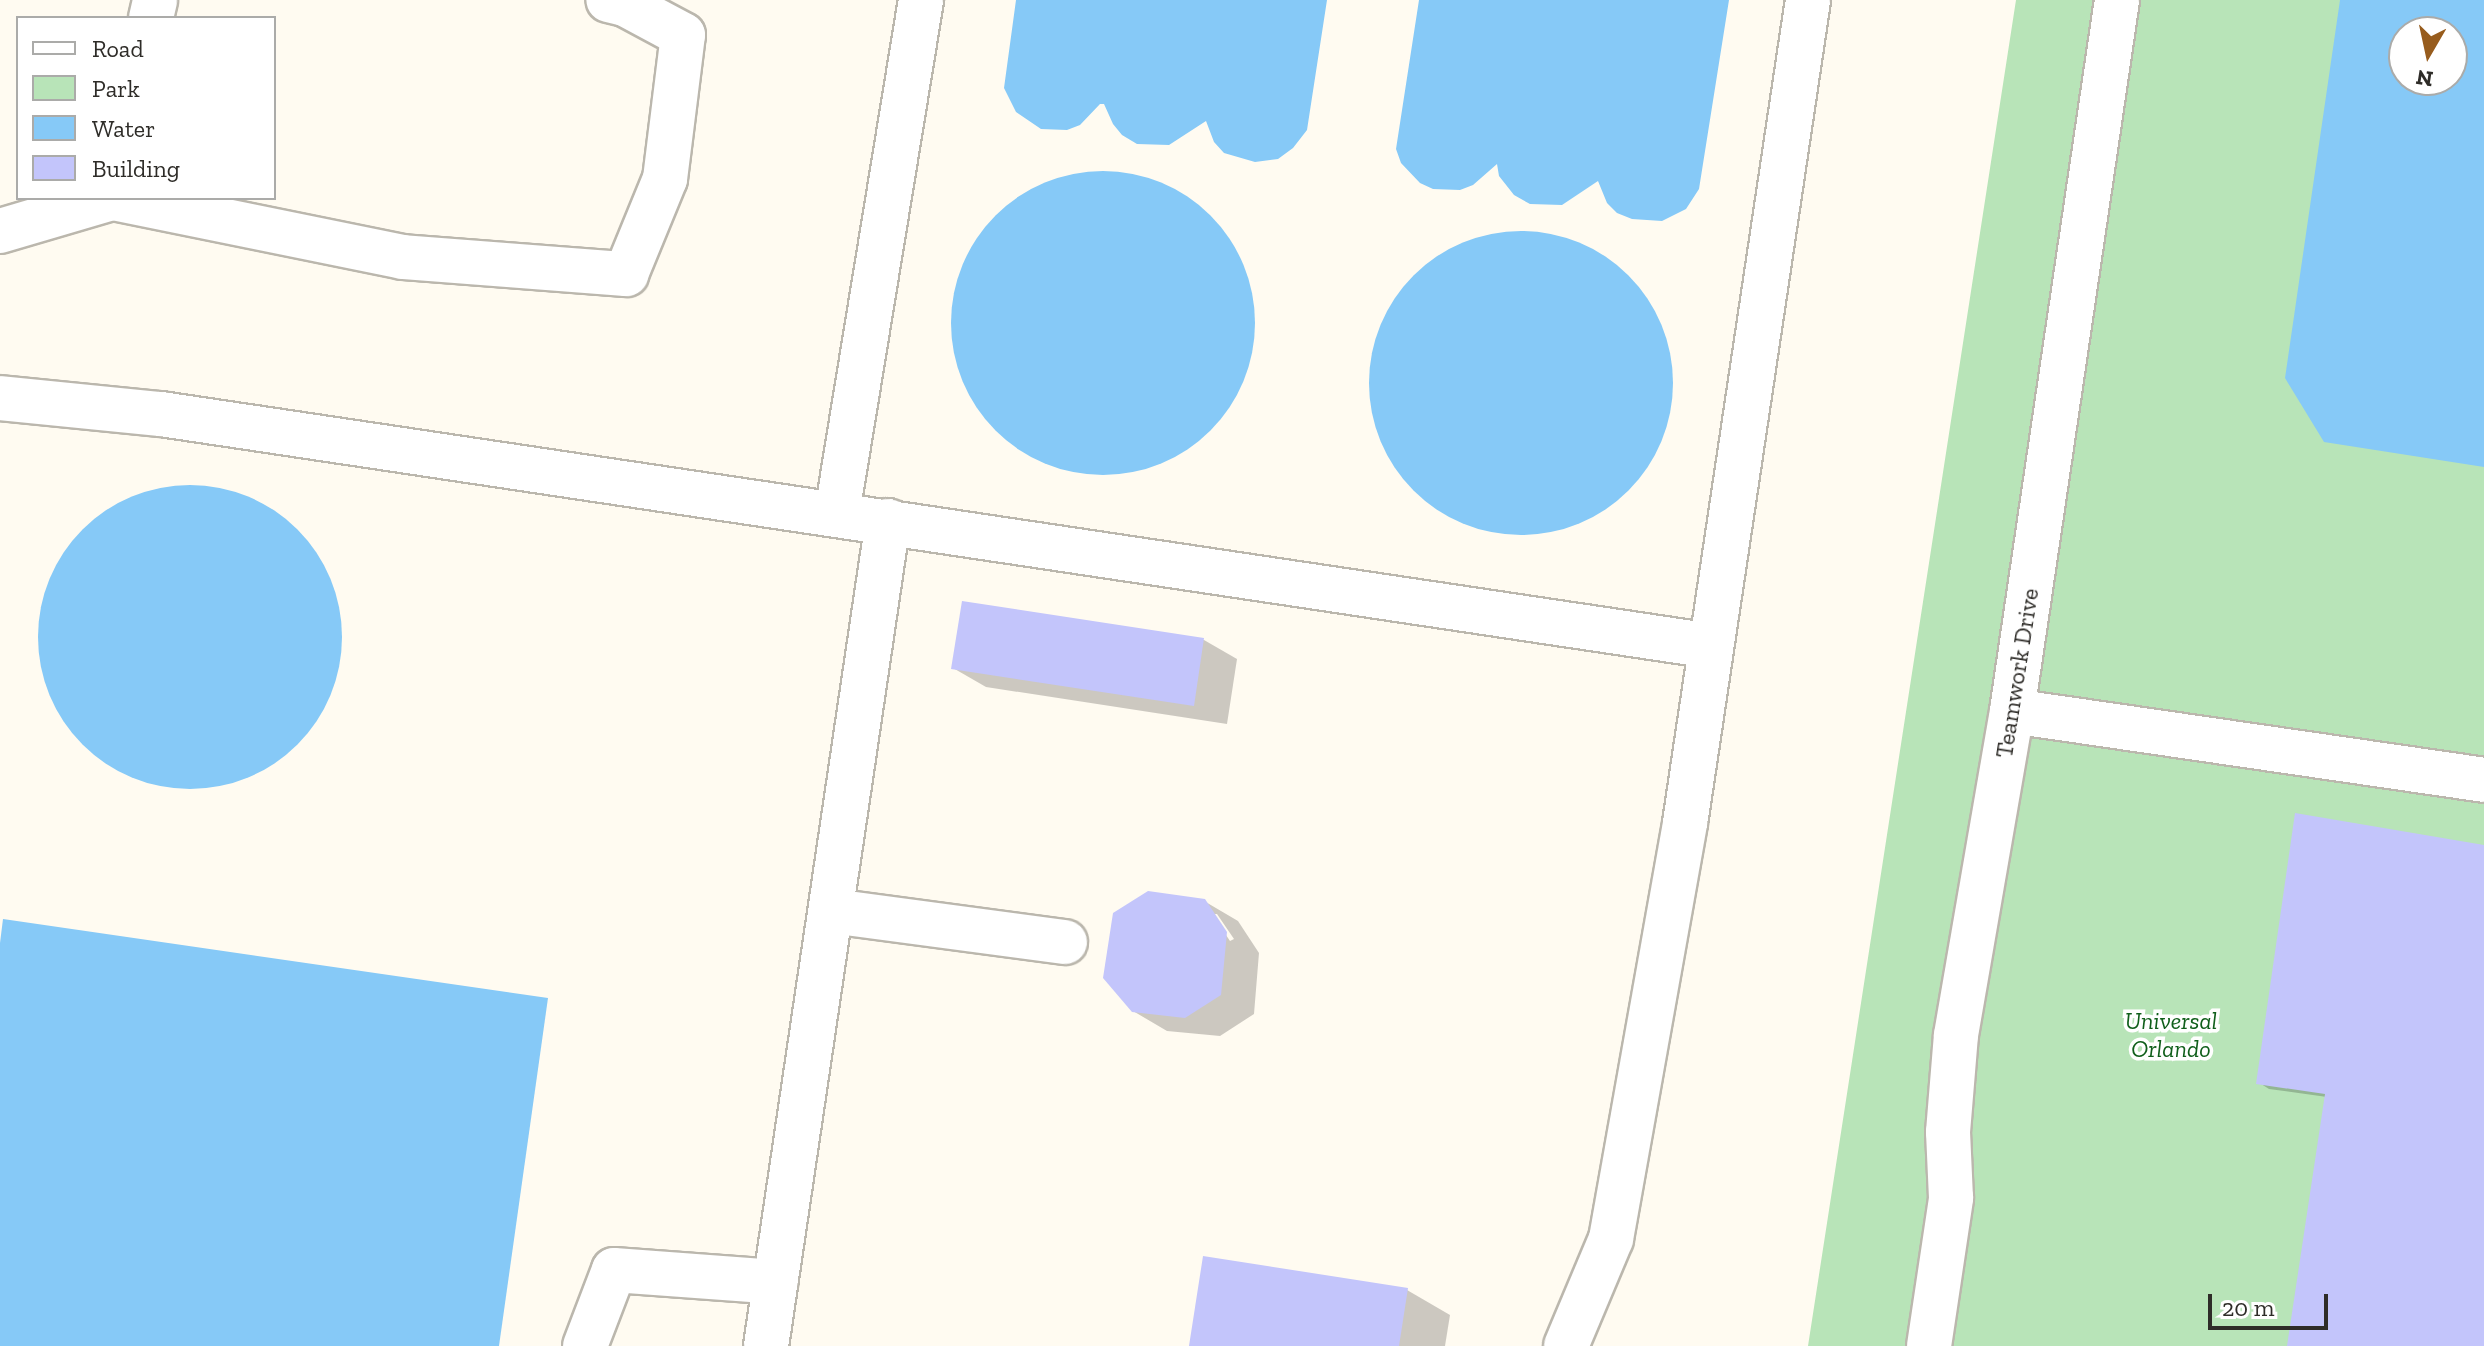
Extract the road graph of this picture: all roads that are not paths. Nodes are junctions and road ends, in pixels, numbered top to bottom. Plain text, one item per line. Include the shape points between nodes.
1 (608, 0) edge
2 (921, 0) edge
3 (1808, 0) edge
4 (2117, 0) edge
5 (685, 18) edge
6 (106, 200) edge
7 (122, 200) edge
8 (1, 238) edge
9 (0, 398) edge
10 (837, 513) junction
11 (888, 521) junction
12 (1711, 646) junction
13 (2012, 711) junction
14 (2484, 780) edge
15 (832, 911) junction
16 (1065, 942) dead end
17 (776, 1282) junction
18 (585, 1346) edge
19 (766, 1346) edge
20 (1566, 1346) edge
21 (1929, 1346) edge

1 - 5 street
2 - 10 street
3 - 12 street
4 - 13 street, Teamwork Drive
5 - 7 street via 665,179 626,274 403,257
6 - 8 street
9 - 10 street via 161,414
10 - 11 street
11 - 12 street
11 - 15 street
12 - 20 street via 1611,1239
13 - 14 street
13 - 21 street, Teamwork Drive via 1956,1035 1948,1132 1951,1198
15 - 16 street
15 - 17 street
17 - 18 street via 614,1270
17 - 19 street

